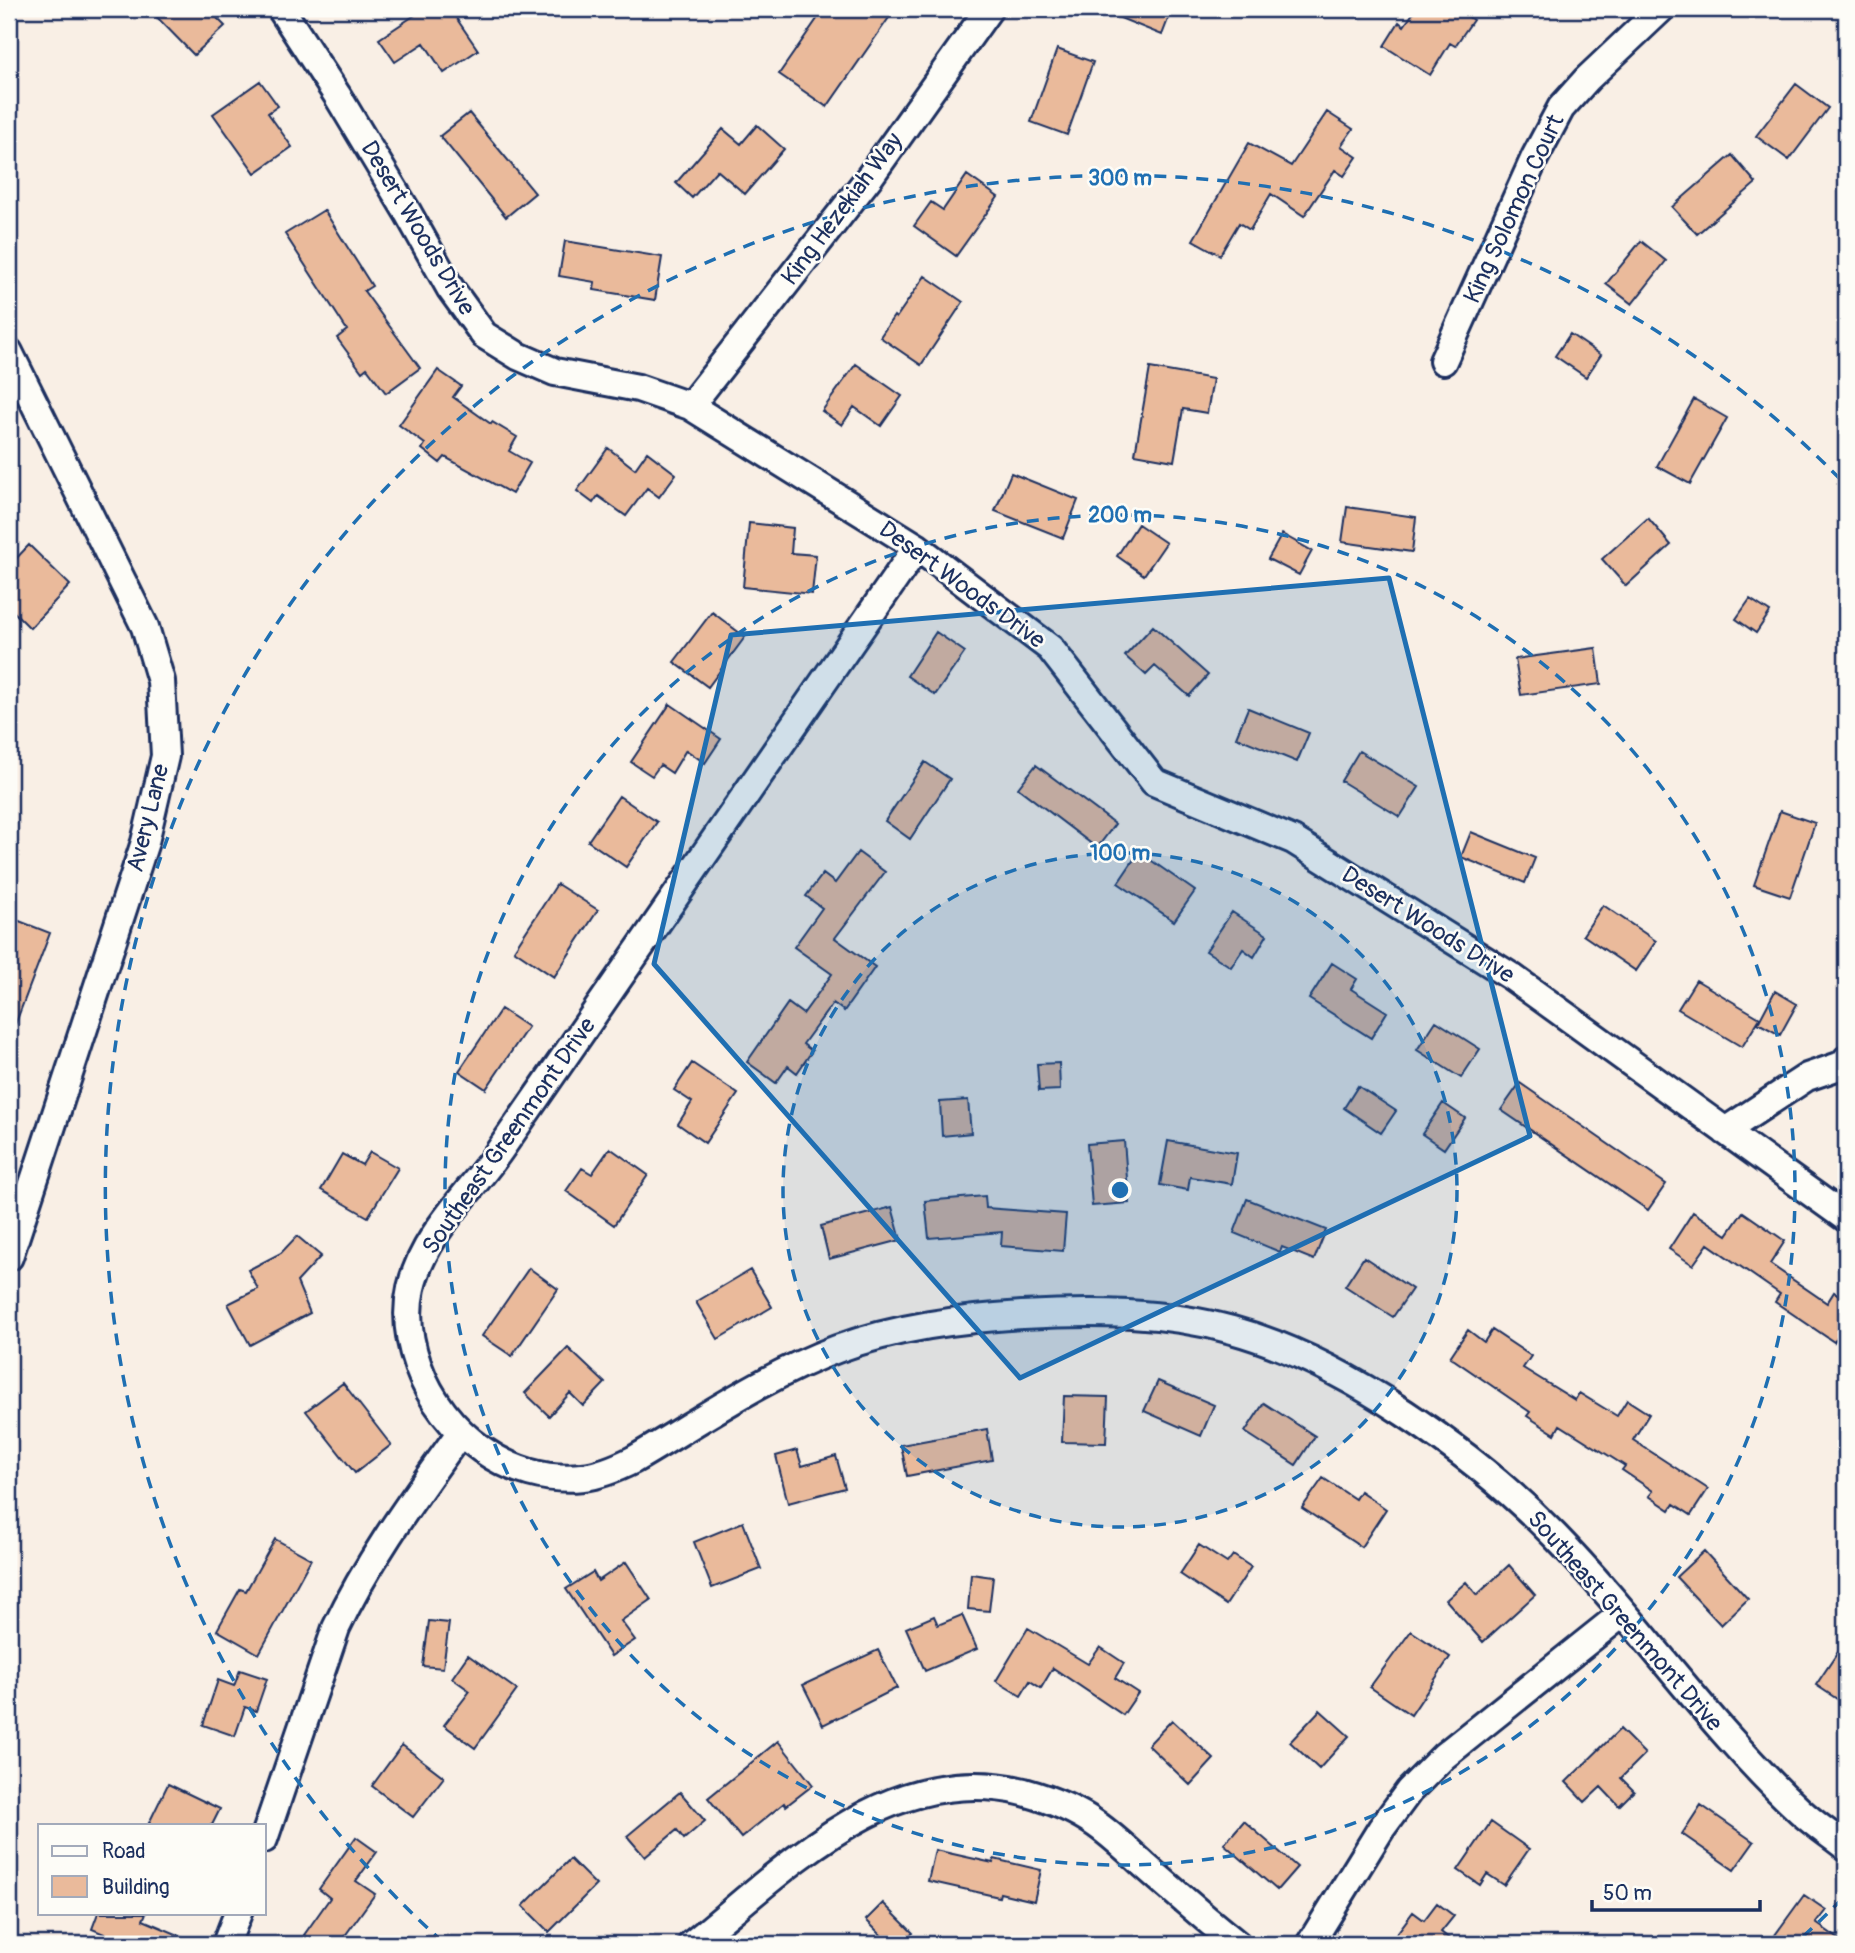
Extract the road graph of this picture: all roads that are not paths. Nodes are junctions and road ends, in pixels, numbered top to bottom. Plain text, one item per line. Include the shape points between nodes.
1 (281, 9) edge
2 (989, 9) edge
3 (1661, 9) edge
4 (9, 352) edge
5 (1443, 361) dead end
6 (690, 405) junction
7 (917, 547) junction
8 (1846, 1060) edge
9 (1725, 1131) junction
10 (1846, 1218) edge
11 (9, 1257) edge
12 (460, 1433) junction
13 (1623, 1613) junction
14 (266, 1833) edge
15 (1846, 1847) edge
16 (238, 1914) edge
17 (226, 1944) edge
18 (692, 1944) edge
19 (1237, 1944) edge
20 (1310, 1944) edge

1 - 6 street, Desert Woods Drive via 450,288 484,335 555,372 638,388
2 - 6 street, King Hezekiah Way via 871,174
3 - 5 street, King Solomon Court via 1561,108
4 - 11 street, Avery Lane via 145,627 161,681 165,756 145,842
6 - 7 street, Desert Woods Drive
7 - 9 street, Desert Woods Drive via 1050,648 1154,782 1293,840 1512,977
7 - 12 street, Southeast Greenmont Drive via 423,1256 409,1298 410,1339 429,1392
8 - 9 street via 1807,1077
9 - 10 street, Desert Woods Drive
12 - 13 street, Southeast Greenmont Drive via 491,1455 526,1471 583,1477 633,1460 762,1382 879,1335 992,1317 1156,1315 1228,1329 1295,1352 1413,1420 1522,1505
12 - 14 street via 396,1523 345,1608
13 - 15 street, Southeast Greenmont Drive via 1734,1745 1802,1813
13 - 20 street via 1444,1756 1409,1791
16 - 17 street
18 - 19 street via 814,1846 864,1814 916,1794 982,1786 1045,1798 1094,1823

